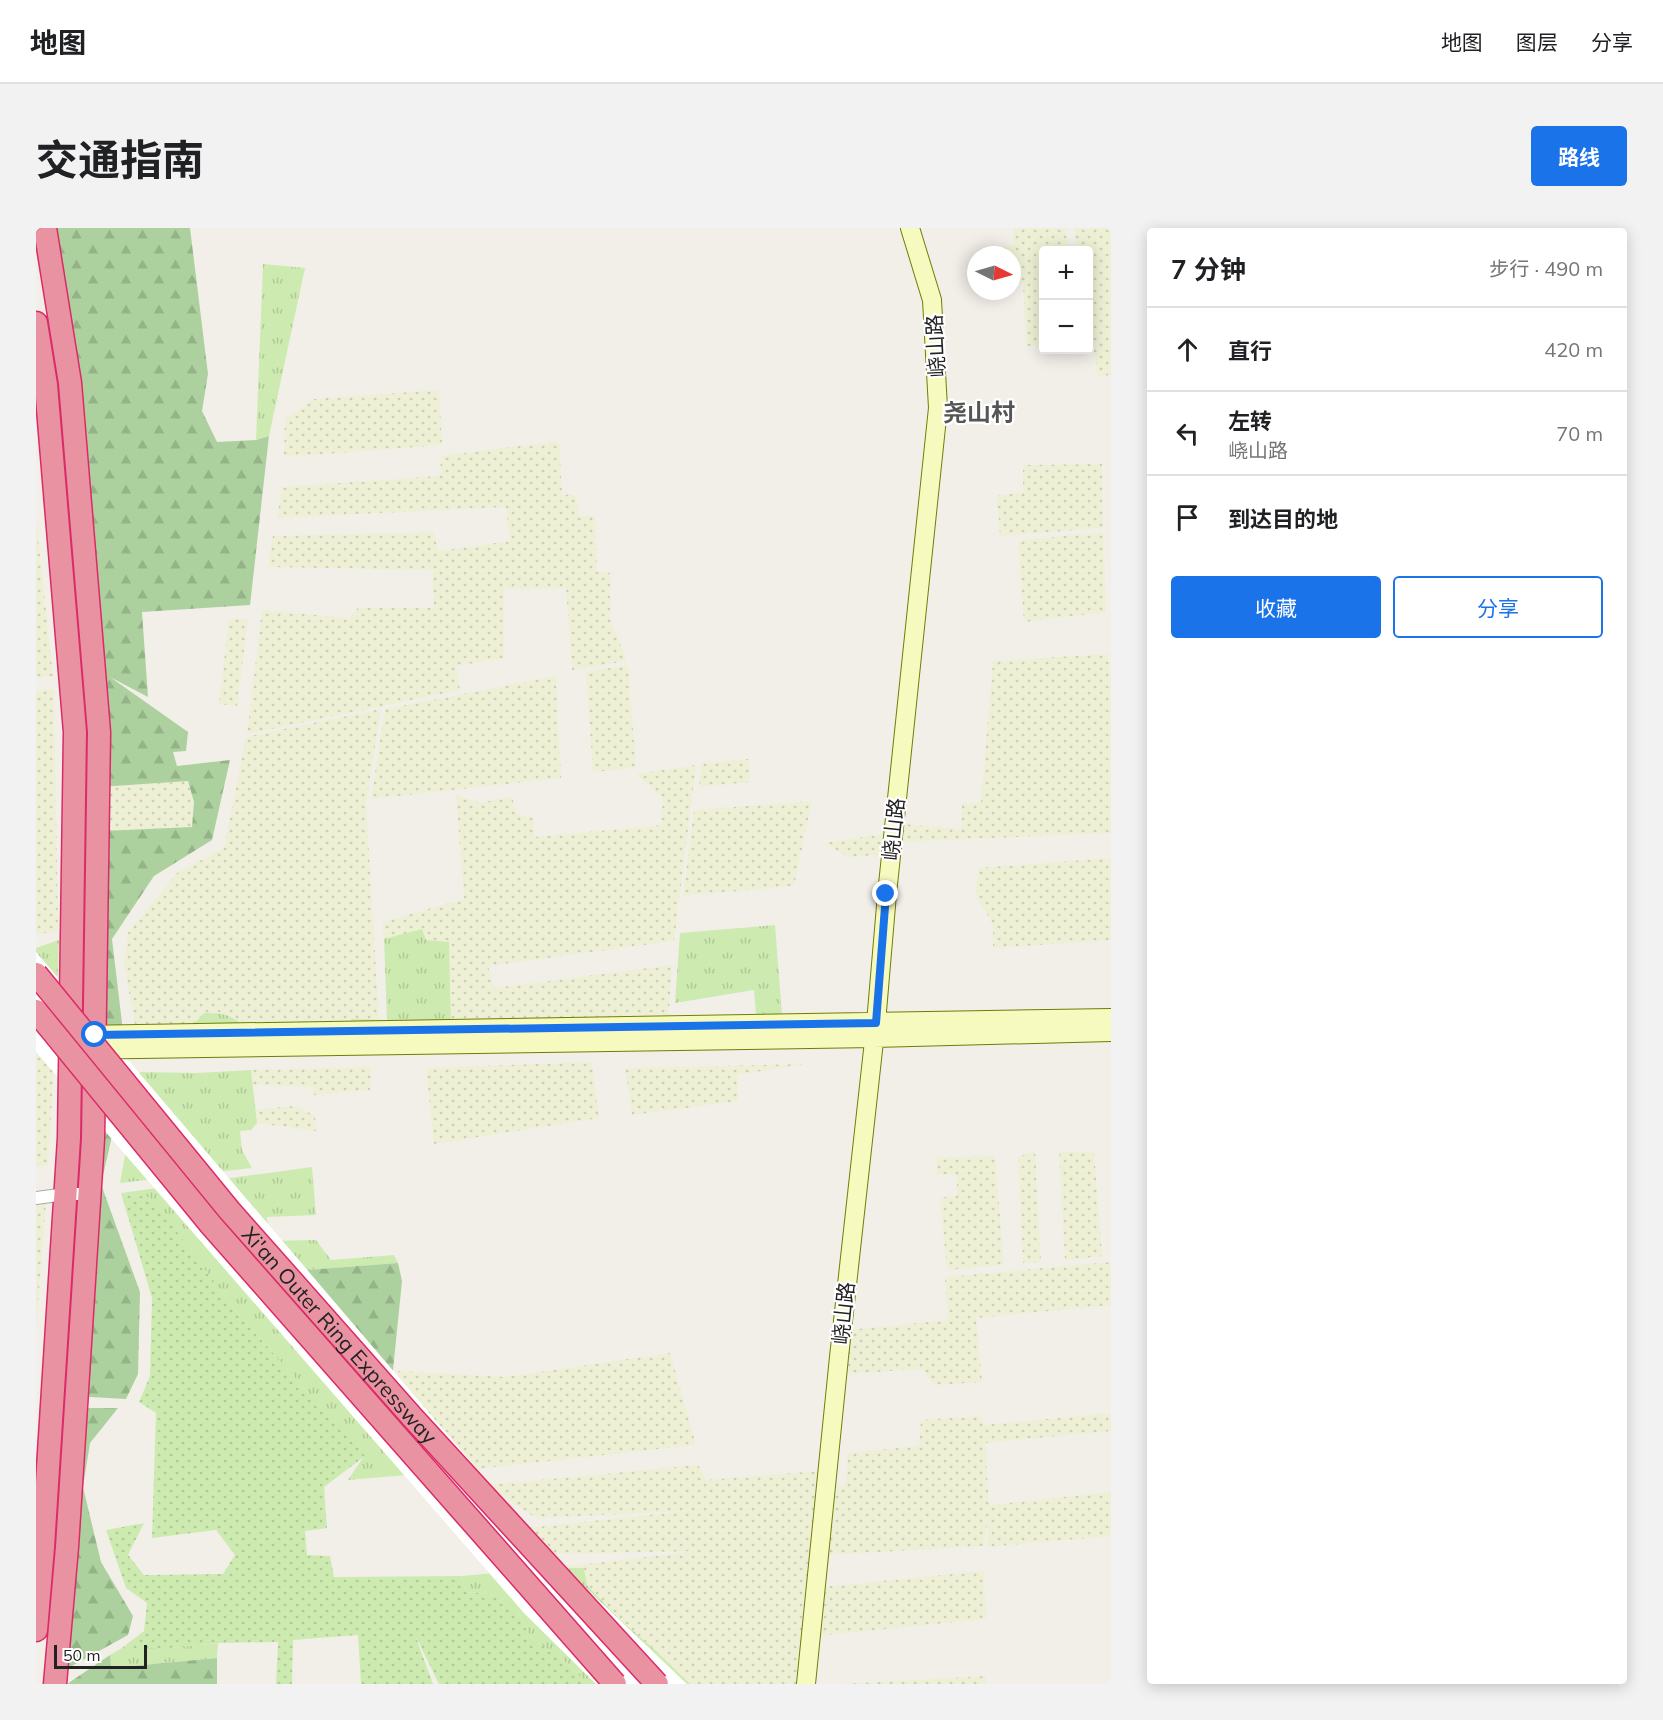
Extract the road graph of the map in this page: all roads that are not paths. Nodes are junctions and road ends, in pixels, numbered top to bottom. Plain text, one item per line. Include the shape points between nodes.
1 (45, 228) edge
2 (910, 228) edge
3 (36, 323) edge
4 (36, 974) edge
5 (36, 1011) edge
6 (1111, 1018) edge
7 (875, 1030) junction
8 (1111, 1032) edge
9 (95, 1042) junction
10 (71, 1043) junction
11 (66, 1194) junction
12 (90, 1194) junction
13 (36, 1198) edge
14 (39, 1547) edge
15 (67, 1547) junction
16 (36, 1630) edge
17 (56, 1684) edge
18 (615, 1684) edge
19 (657, 1684) edge
20 (806, 1684) edge

1 - 9 highway via 70,383 99,732
2 - 7 street, 峣山路 via 932,300 938,408
3 - 10 highway via 46,385 75,732
4 - 19 highway, Xi'an Outer Ring Expressway, bridge via 229,1210
5 - 18 highway, Xi'an Outer Ring Expressway, bridge via 211,1225
6 - 7 street
7 - 8 street
7 - 9 street
7 - 20 street, 峣山路
9 - 10 street
9 - 12 highway
10 - 11 highway
11 - 12 street
11 - 13 street
11 - 14 highway
12 - 15 highway
14 - 15 street
14 - 16 highway
15 - 17 highway

